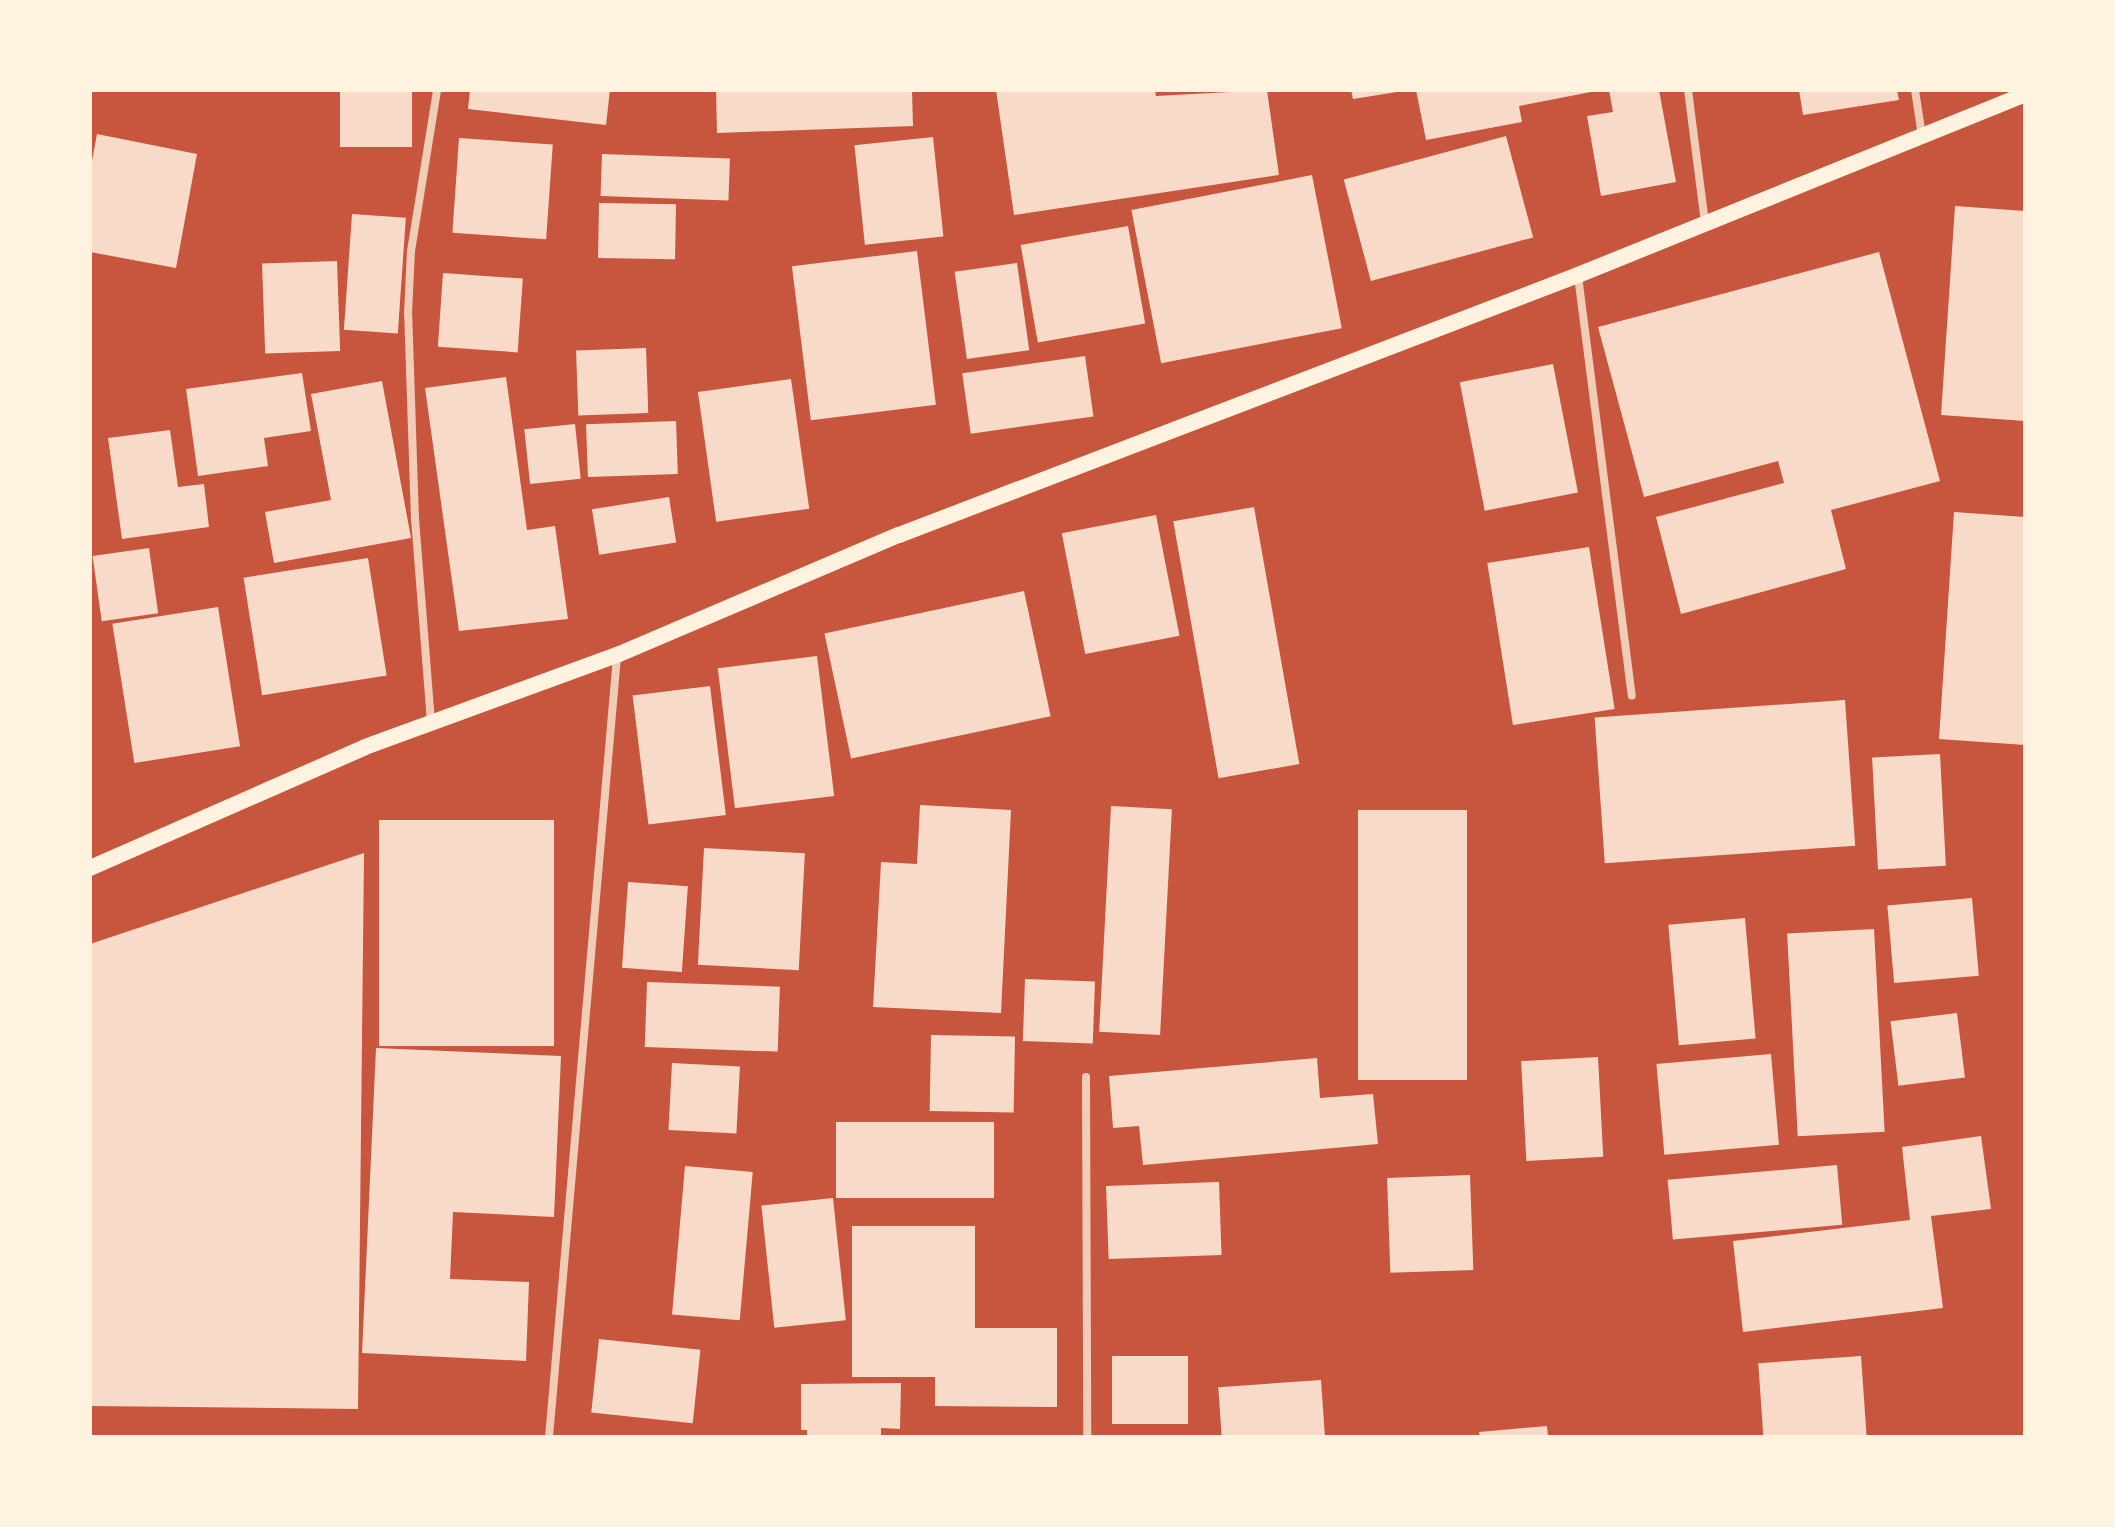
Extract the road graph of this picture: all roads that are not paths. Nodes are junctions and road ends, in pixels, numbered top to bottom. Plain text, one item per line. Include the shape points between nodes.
1 (437, 90) edge
2 (1688, 90) edge
3 (1915, 90) edge
4 (2025, 94) edge
5 (1922, 137) junction
6 (1705, 222) junction
7 (1578, 275) junction
8 (617, 655) junction
9 (1632, 696) dead end
10 (431, 723) junction
11 (90, 868) edge
12 (1086, 1077) dead end
13 (549, 1437) edge
14 (1087, 1437) edge

1 - 10 street via 411,251 408,314 415,520
2 - 6 street
3 - 5 street
4 - 5 main road
5 - 6 main road
6 - 7 main road
7 - 8 main road via 899,535
7 - 9 street
8 - 10 main road
8 - 13 street
10 - 11 main road
12 - 14 street

